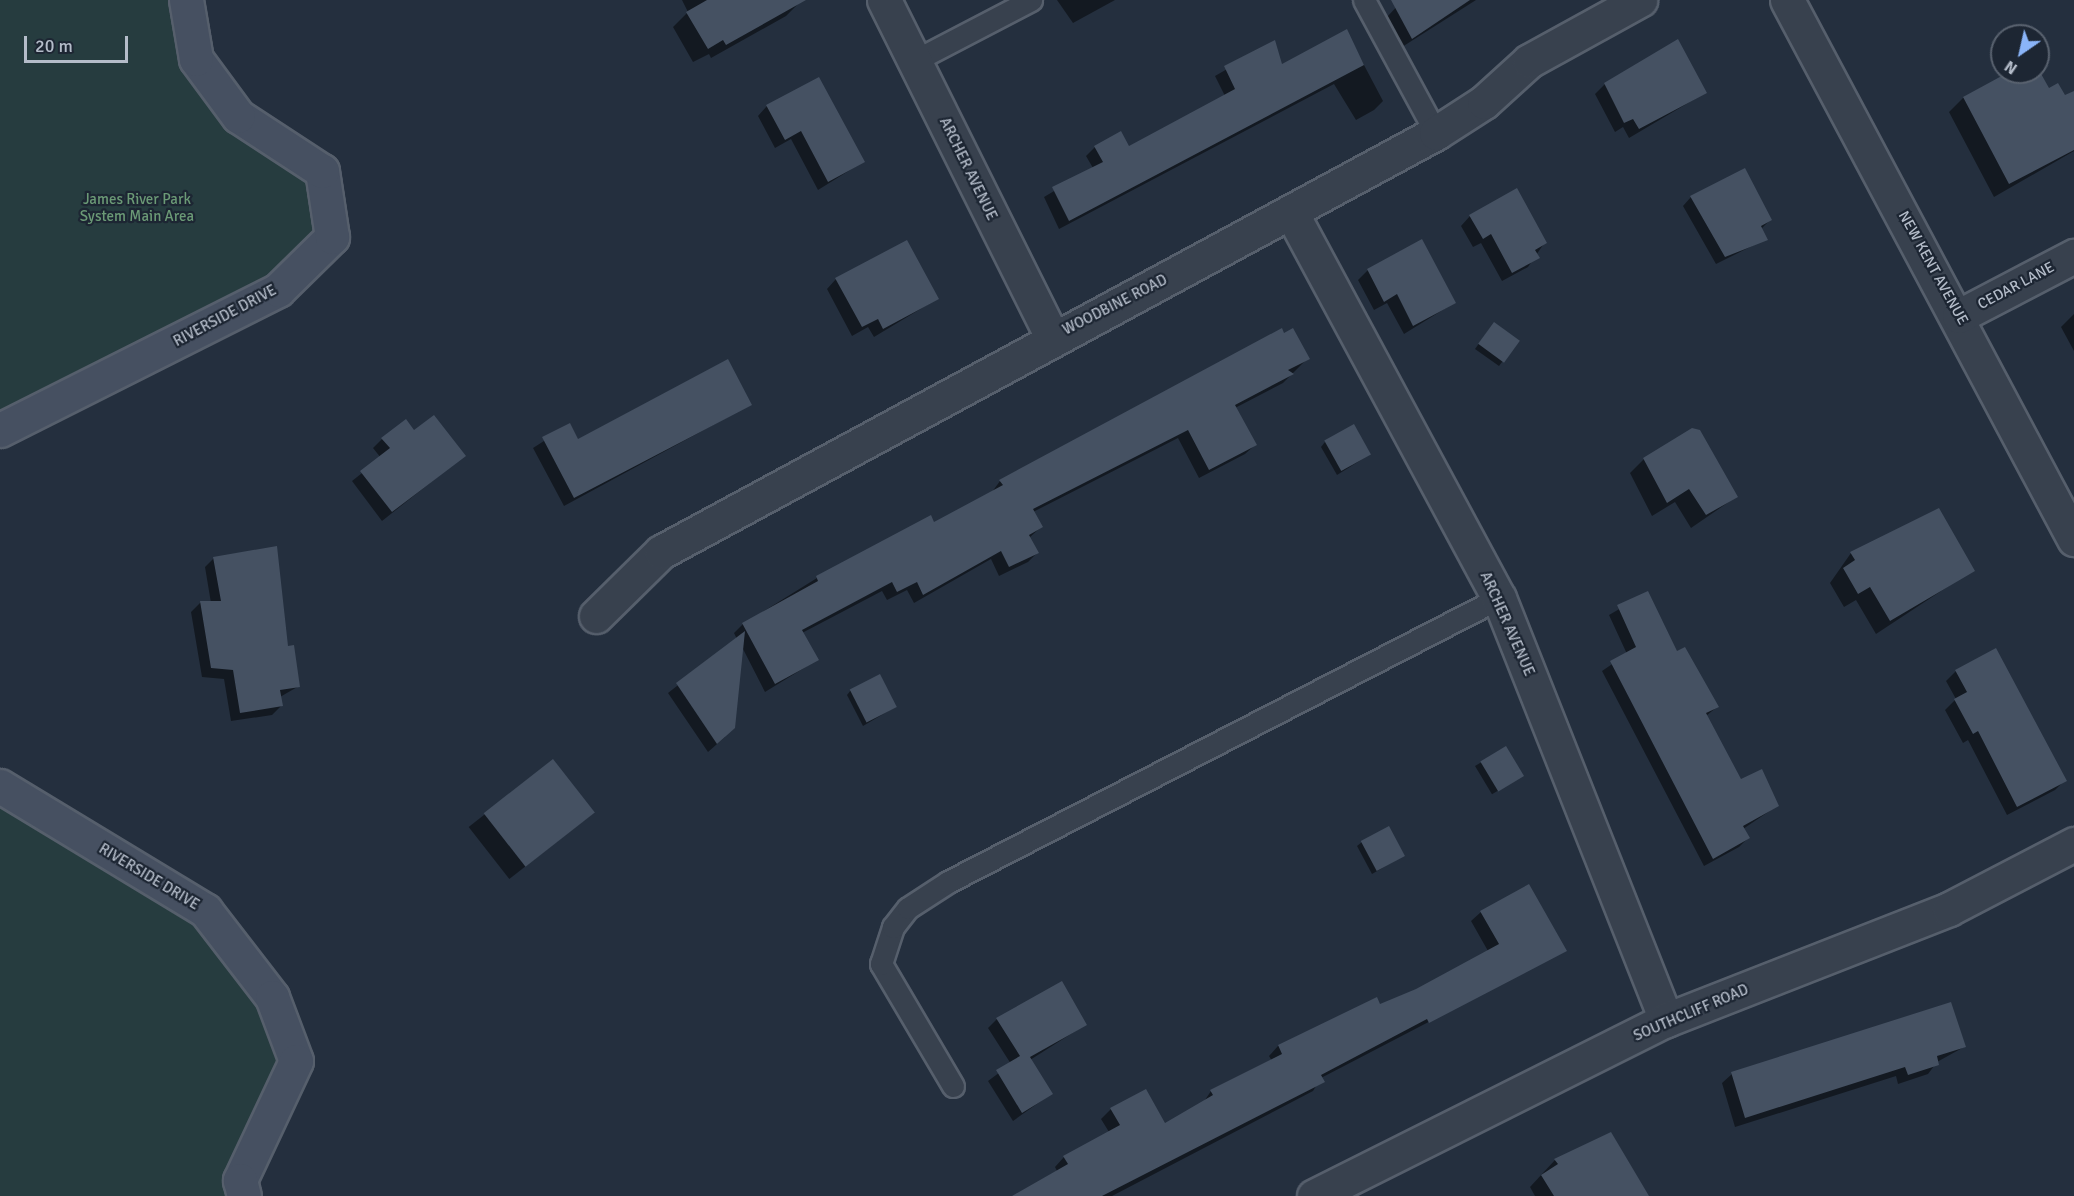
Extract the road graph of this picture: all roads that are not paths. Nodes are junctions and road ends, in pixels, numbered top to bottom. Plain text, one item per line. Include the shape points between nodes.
1 (186, 0) edge
2 (884, 0) edge
3 (1031, 0) edge
4 (1364, 0) edge
5 (1640, 0) edge
6 (1787, 0) edge
7 (914, 61) junction
8 (1436, 133) junction
9 (1292, 214) junction
10 (2074, 256) edge
11 (1959, 316) junction
12 (1052, 337) junction
13 (0, 430) edge
14 (2074, 539) edge
15 (1499, 598) junction
16 (596, 616) dead end
17 (0, 786) edge
18 (2074, 844) edge
19 (1666, 1020) junction
20 (953, 1086) dead end
21 (244, 1196) edge
22 (1314, 1196) edge

1 - 13 street, RIVERSIDE DRIVE via 196,59 238,116 322,171 332,237 278,290
2 - 7 street, ARCHER AVENUE
3 - 7 lane
4 - 8 lane
5 - 8 street, WOODBINE ROAD via 1529,61 1484,102
6 - 11 street, NEW KENT AVENUE
7 - 12 street, ARCHER AVENUE
8 - 9 street, WOODBINE ROAD
9 - 12 street, WOODBINE ROAD
9 - 15 street, ARCHER AVENUE
10 - 11 street, CEDAR LANE
11 - 14 street, NEW KENT AVENUE
12 - 16 street, WOODBINE ROAD via 661,552
15 - 19 street, ARCHER AVENUE
15 - 20 lane via 958,876 908,908 893,927 882,964
17 - 21 street, RIVERSIDE DRIVE via 205,910 272,998 296,1061 240,1179
18 - 19 street, SOUTHCLIFF ROAD via 1949,909
19 - 22 street, SOUTHCLIFF ROAD

